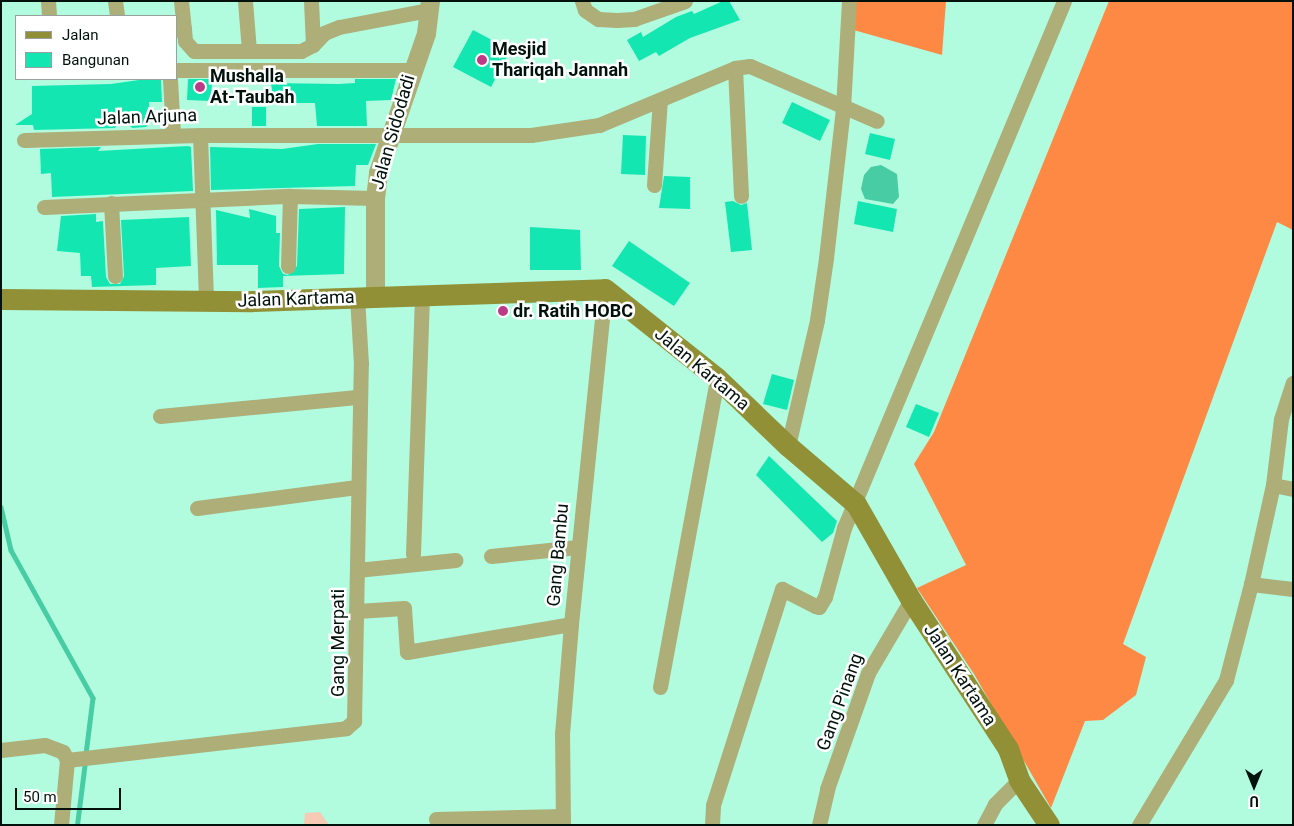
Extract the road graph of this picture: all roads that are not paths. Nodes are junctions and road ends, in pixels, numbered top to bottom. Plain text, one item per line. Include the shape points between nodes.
1 (48, 1) edge
2 (115, 1) edge
3 (181, 1) edge
4 (245, 1) edge
5 (311, 1) edge
6 (582, 1) edge
7 (685, 1) edge
8 (848, 1) edge
9 (1064, 1) edge
10 (430, 5) edge
11 (49, 15) edge
12 (116, 15) edge
13 (180, 29) edge
14 (313, 45) junction
15 (249, 51) junction
16 (735, 68) junction
17 (178, 70) edge
18 (410, 70) junction
19 (170, 80) edge
20 (660, 100) junction
21 (843, 108) junction
22 (876, 121) dead end
23 (390, 133) junction
24 (200, 134) junction
25 (173, 136) junction
26 (24, 140) dead end
27 (654, 185) dead end
28 (290, 196) junction
29 (741, 196) dead end
30 (375, 198) junction
31 (202, 201) junction
32 (111, 203) junction
33 (44, 207) dead end
34 (288, 266) dead end
35 (115, 276) dead end
36 (605, 289) junction
37 (422, 296) junction
38 (366, 297) junction
39 (5, 300) edge
40 (206, 300) junction
41 (717, 378) junction
42 (1293, 383) edge
43 (359, 397) junction
44 (160, 416) dead end
45 (788, 446) junction
46 (1273, 485) junction
47 (357, 487) junction
48 (1293, 489) edge
49 (856, 504) junction
50 (197, 508) dead end
51 (578, 547) junction
52 (413, 554) dead end
53 (491, 556) dead end
54 (454, 560) dead end
55 (357, 570) junction
56 (1251, 584) junction
57 (1293, 589) edge
58 (911, 600) junction
59 (357, 611) junction
60 (571, 624) junction
61 (660, 687) dead end
62 (1, 750) edge
63 (78, 759) junction
64 (1019, 780) junction
65 (436, 819) dead end
66 (563, 820) edge
67 (61, 825) edge
68 (712, 825) edge
69 (819, 825) edge
70 (984, 825) edge
71 (1049, 825) edge
72 (1139, 825) edge

1 - 11 street
2 - 12 street
3 - 13 street
4 - 15 street
5 - 14 street
6 - 7 street via 585,10 598,19 617,20 634,19
8 - 21 street
9 - 49 street
10 - 14 street via 338,27 324,33
10 - 18 street, Jalan Sidodadi via 426,33
13 - 15 street via 184,41 194,50
14 - 15 street via 300,50
16 - 20 street, Jalan Arjuna
16 - 21 street via 755,68
16 - 29 street
17 - 18 street
18 - 23 street, Jalan Sidodadi
19 - 25 street
20 - 23 street, Jalan Arjuna via 598,125 531,135
20 - 27 street
21 - 22 street
21 - 45 street via 817,320
23 - 24 street, Jalan Arjuna
23 - 30 street, Jalan Sidodadi
24 - 25 street, Jalan Arjuna
24 - 31 street
25 - 26 street, Jalan Arjuna
28 - 30 street
28 - 31 street
28 - 34 street
30 - 38 street, Jalan Sidodadi
31 - 32 street
31 - 40 street
32 - 33 street
32 - 35 street
36 - 37 main road, Jalan Kartama
36 - 41 main road, Jalan Kartama
36 - 51 street, Gang Bambu
37 - 38 main road, Jalan Kartama
37 - 52 street
38 - 40 main road, Jalan Kartama
38 - 43 street, Gang Merpati
39 - 40 main road, Jalan Kartama
41 - 45 main road, Jalan Kartama
41 - 61 street
42 - 46 street via 1281,419
43 - 44 street
43 - 47 street, Gang Merpati
45 - 49 main road, Jalan Kartama
46 - 48 street
46 - 56 street
47 - 50 street
47 - 55 street, Gang Merpati
49 - 58 main road, Jalan Kartama
49 - 68 street via 844,528 826,596 819,607 782,589 713,805
51 - 53 street
51 - 60 street, Gang Bambu
54 - 55 street
55 - 59 street, Gang Merpati
56 - 57 street
56 - 72 street via 1226,680
58 - 64 main road, Jalan Kartama via 1008,750
58 - 69 street, Gang Pinang via 868,673 827,789
59 - 60 street via 404,608 407,652
59 - 63 street, Gang Merpati via 357,714 346,728
60 - 66 street, Gang Bambu via 562,734
62 - 63 street via 45,745
63 - 67 street
64 - 70 street via 995,804
64 - 71 main road, Jalan Kartama
65 - 66 street

